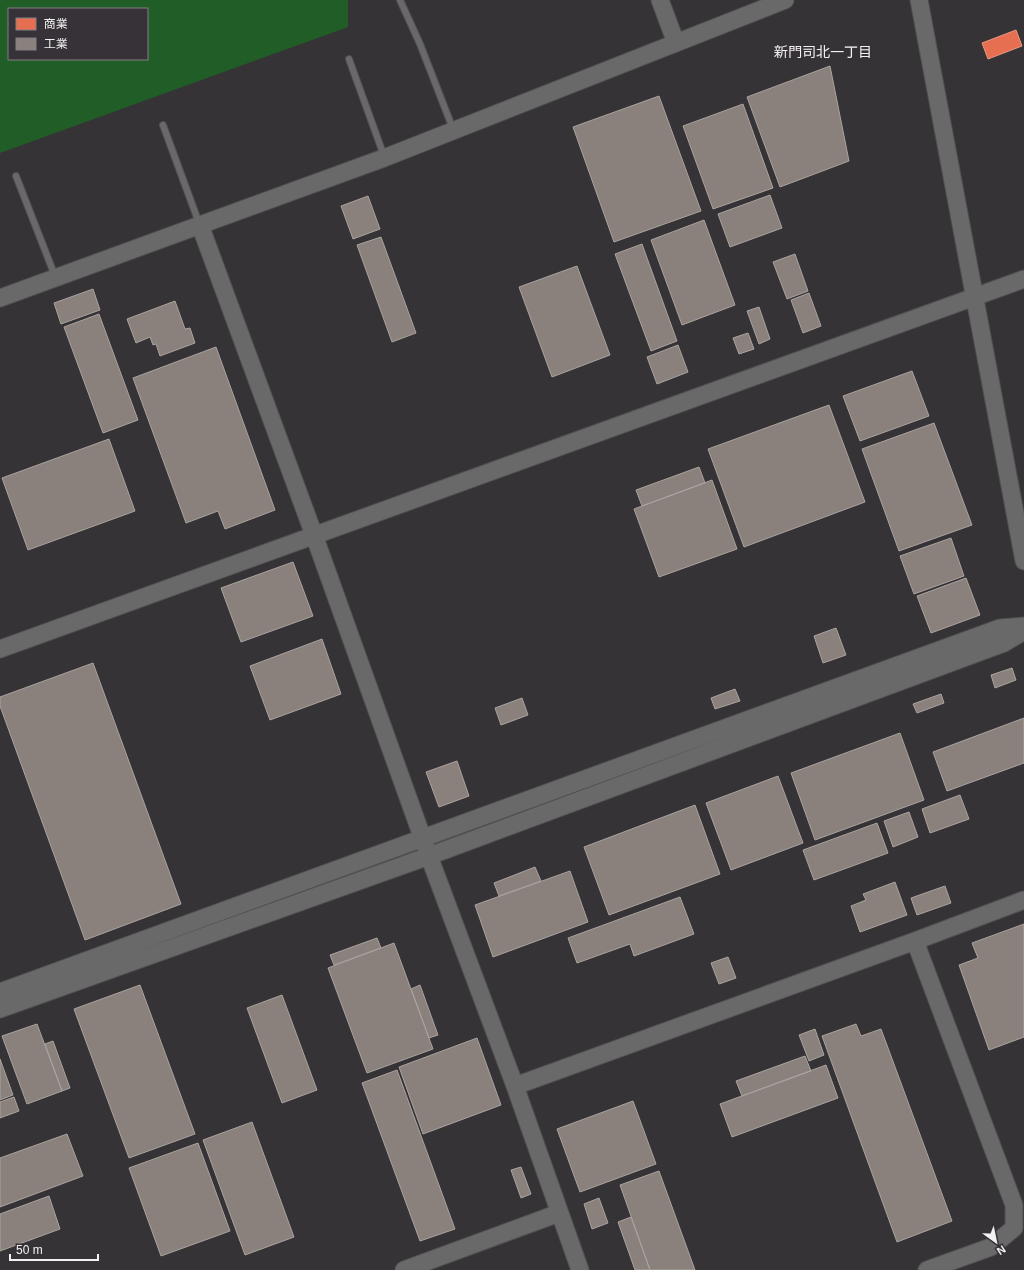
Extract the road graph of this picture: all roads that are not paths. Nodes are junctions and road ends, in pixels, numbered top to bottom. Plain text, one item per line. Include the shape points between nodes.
1 (660, 0) edge
2 (785, 0) edge
3 (919, 0) edge
4 (401, 1) edge
5 (676, 43) junction
6 (349, 59) dead end
7 (163, 125) dead end
8 (453, 131) junction
9 (384, 158) junction
10 (16, 176) dead end
11 (200, 225) junction
12 (55, 278) junction
13 (1024, 279) edge
14 (0, 298) edge
15 (974, 298) junction
16 (314, 535) junction
17 (1024, 561) edge
18 (1024, 626) edge
19 (1024, 631) edge
20 (0, 649) edge
21 (423, 838) junction
22 (429, 856) junction
23 (1024, 900) edge
24 (915, 941) junction
25 (0, 992) edge
26 (0, 1010) edge
27 (515, 1086) junction
28 (559, 1213) junction
29 (404, 1270) edge
30 (580, 1270) edge
31 (927, 1270) edge

1 - 5 street
2 - 5 street
3 - 15 street
4 - 8 lane
5 - 8 street
6 - 9 lane
7 - 11 lane
8 - 9 street
9 - 11 street
10 - 12 lane
11 - 12 street
11 - 16 street
12 - 14 street
13 - 15 street
15 - 16 street
15 - 17 street
16 - 20 street
16 - 21 street
18 - 21 street via 1000,628
19 - 22 street via 1004,643
21 - 22 street
21 - 25 street
22 - 26 street
22 - 27 street
23 - 24 street
24 - 27 street
24 - 31 street via 1014,1205 1014,1228 991,1247
27 - 28 street
28 - 29 street
28 - 30 street

